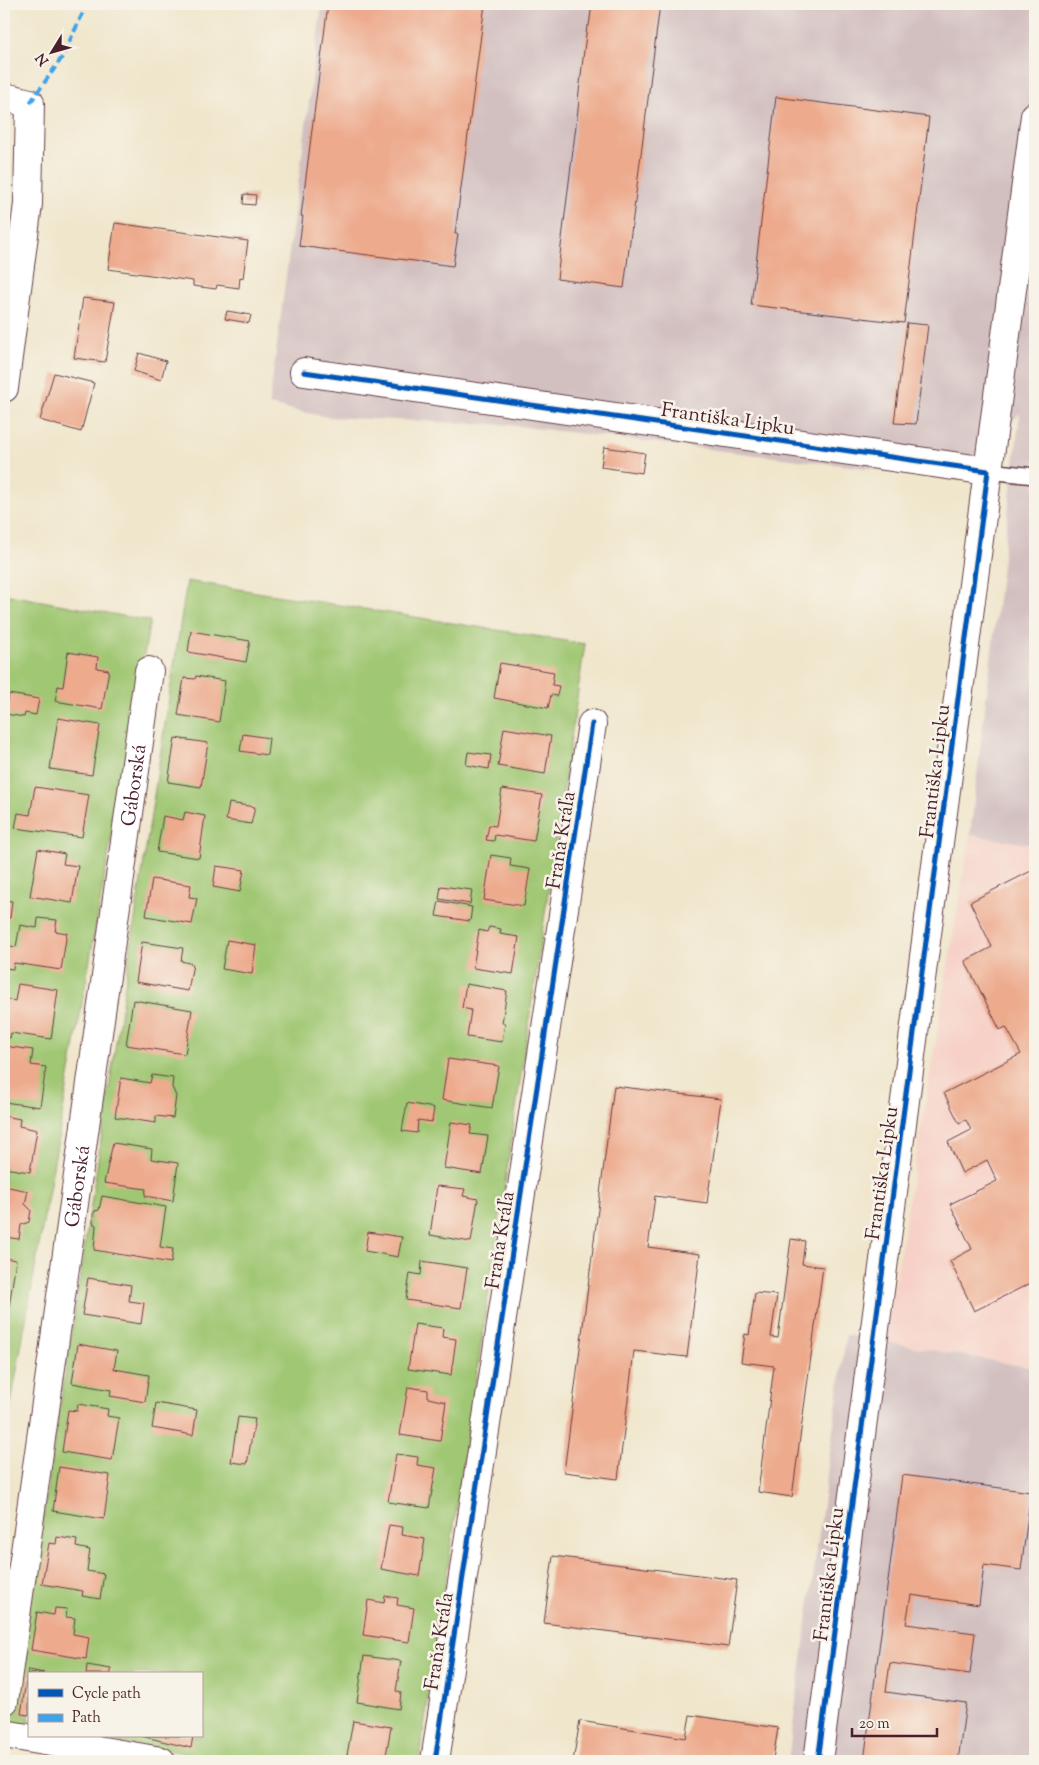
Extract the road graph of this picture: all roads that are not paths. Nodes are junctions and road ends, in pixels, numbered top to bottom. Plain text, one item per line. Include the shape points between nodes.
1 (4, 97) edge
2 (1035, 116) edge
3 (304, 372) dead end
4 (4, 388) edge
5 (988, 471) junction
6 (1035, 476) edge
7 (149, 671) dead end
8 (592, 724) dead end
9 (4, 1701) edge
10 (4, 1734) edge
11 (161, 1761) edge
12 (435, 1761) edge
13 (818, 1761) edge

1 - 4 street via 30,103 28,204
2 - 5 street
3 - 5 street, Františka Lipku
5 - 6 lane
5 - 13 street, Františka Lipku
7 - 9 street, Gáborská
8 - 12 street, Fraňa Kráľa
10 - 11 street

